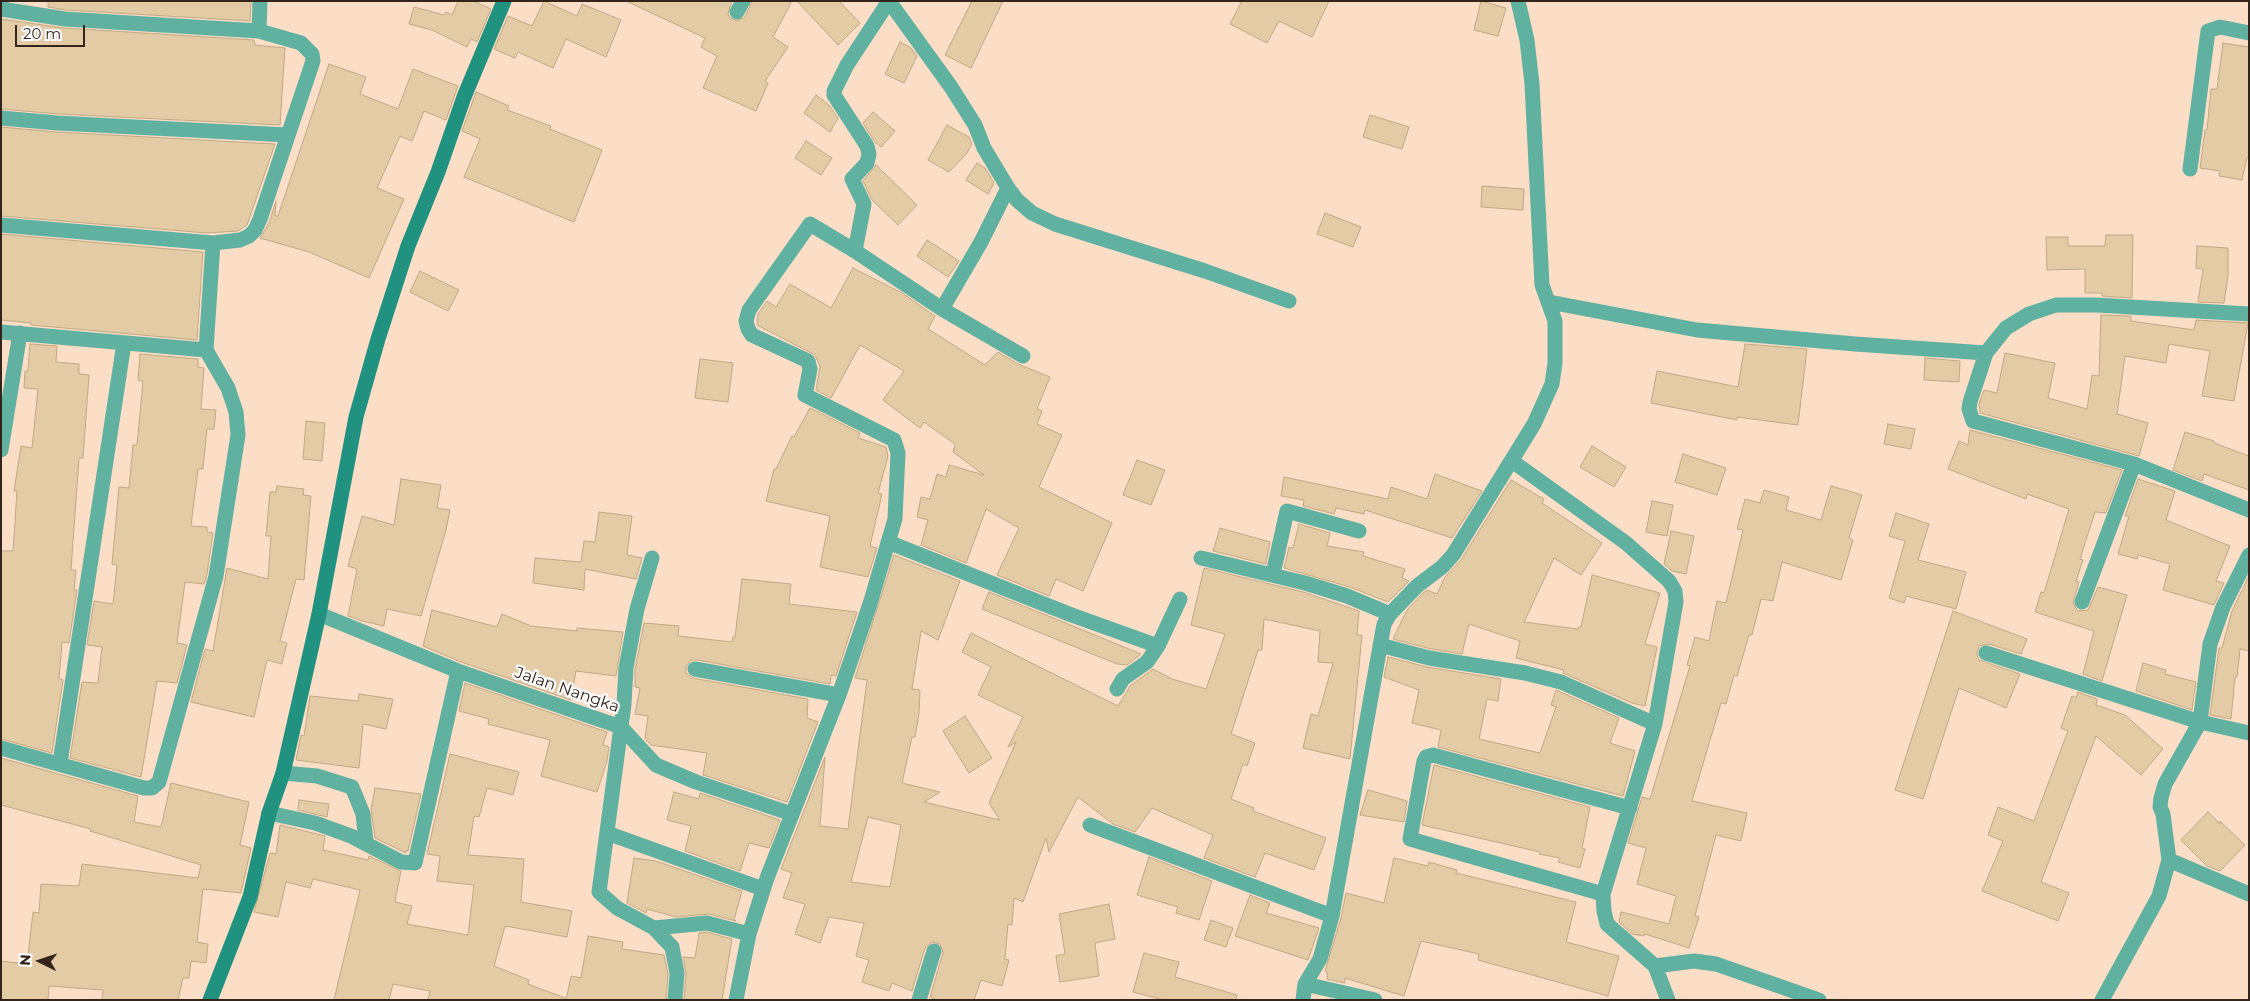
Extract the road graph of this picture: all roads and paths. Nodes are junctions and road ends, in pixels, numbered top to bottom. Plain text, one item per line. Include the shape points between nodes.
1 (260, 1) edge
2 (504, 1) edge
3 (889, 1) edge
4 (1518, 1) edge
5 (1, 9) edge
6 (259, 31) junction
7 (2249, 33) edge
8 (1, 118) edge
9 (288, 135) junction
10 (2190, 169) dead end
11 (1008, 188) junction
12 (1, 225) edge
13 (212, 243) junction
14 (855, 251) junction
15 (1289, 301) dead end
16 (1549, 302) junction
17 (942, 309) junction
18 (2249, 314) edge
19 (1, 332) edge
20 (20, 334) junction
21 (124, 343) junction
22 (206, 350) junction
23 (1986, 353) junction
24 (1023, 356) dead end
25 (1, 450) edge
26 (1512, 461) junction
27 (2134, 464) junction
28 (2249, 510) edge
29 (1359, 531) dead end
30 (888, 542) junction
31 (2249, 555) edge
32 (652, 558) dead end
33 (1201, 558) dead end
34 (1273, 574) junction
35 (1180, 599) dead end
36 (2082, 602) dead end
37 (319, 614) junction
38 (1390, 614) junction
39 (1158, 646) junction
40 (1380, 646) junction
41 (1986, 653) dead end
42 (695, 669) dead end
43 (458, 671) junction
44 (1117, 688) dead end
45 (839, 695) junction
46 (2200, 722) junction
47 (1655, 724) junction
48 (621, 726) junction
49 (2249, 728) edge
50 (2248, 733) edge
51 (1, 748) edge
52 (60, 763) junction
53 (282, 773) junction
54 (1630, 808) junction
55 (269, 813) junction
56 (792, 814) junction
57 (1090, 825) dead end
58 (607, 833) junction
59 (366, 842) junction
60 (2169, 860) junction
61 (764, 889) junction
62 (1603, 894) junction
63 (2249, 894) edge
64 (1332, 916) junction
65 (654, 928) junction
66 (749, 934) junction
67 (934, 951) dead end
68 (1655, 966) junction
69 (1305, 984) junction
70 (210, 1000) edge
71 (675, 1000) edge
72 (736, 1000) edge
73 (919, 1000) edge
74 (1303, 1000) edge
75 (1375, 1000) edge
76 (1668, 1000) edge
77 (1819, 1000) edge
78 (2102, 1000) edge

1 - 6 street
2 - 37 street via 408,246 378,339 356,417
3 - 11 street via 951,87
3 - 14 street via 834,91 869,154 867,163 852,179 864,204
4 - 16 street via 1532,84 1542,285
5 - 6 street via 65,19
6 - 9 street via 301,44 312,54 313,61
7 - 10 street via 2220,27 2208,31
8 - 9 street via 57,124
9 - 13 street via 255,230 240,240
11 - 15 street via 1032,213 1054,224
11 - 17 street
12 - 13 street
13 - 22 street
14 - 17 street
14 - 30 street via 810,224 749,310 746,321 752,335 808,361 810,369 804,395 808,399 894,440 898,453 895,519
16 - 23 street via 1697,330
16 - 26 street via 1554,321 1556,363 1552,384
17 - 24 street
18 - 23 street via 2056,305 2029,314 2006,328
19 - 20 street
20 - 21 street
20 - 25 street
21 - 22 street
21 - 52 street
22 - 52 street via 228,388 236,412 238,435 216,576 159,782 152,788 144,788
23 - 27 street via 1970,402 1972,420
26 - 38 street via 1453,556
26 - 47 street via 1626,543 1669,581 1675,591 1676,602
27 - 28 street
27 - 36 street
29 - 34 street via 1287,511
30 - 39 street
30 - 45 street
31 - 46 street via 2223,607 2210,644
32 - 48 street via 631,633
33 - 34 street
34 - 38 street via 1347,596
35 - 39 street
37 - 43 street, Jalan Nangka
37 - 53 street
38 - 40 street via 1384,624
39 - 44 street via 1147,662 1123,679
40 - 47 street via 1561,682
40 - 64 street
41 - 46 street
42 - 45 street
43 - 48 street, Jalan Nangka
43 - 59 street via 415,863 402,862
45 - 56 street
46 - 50 street
46 - 60 street via 2165,784 2161,798
47 - 54 street
48 - 56 street, Jalan Nangka via 656,765
48 - 58 street
49 - 50 street
51 - 52 street
53 - 55 street
53 - 59 street via 317,776 352,787 363,814
54 - 62 street
54 - 62 street via 1433,756 1426,757 1424,761 1410,839
55 - 59 street via 315,823
55 - 70 street via 250,897
56 - 61 street
57 - 64 street
58 - 61 street
58 - 65 street via 600,892 617,908
60 - 63 street
60 - 78 street via 2160,896
61 - 66 street
62 - 68 street via 1607,924
64 - 69 street via 1320,960
65 - 66 street via 707,923
65 - 71 street via 672,947 677,973
66 - 72 street
67 - 73 street
68 - 76 street
68 - 77 street via 1694,961 1716,964
69 - 74 street
69 - 75 street

